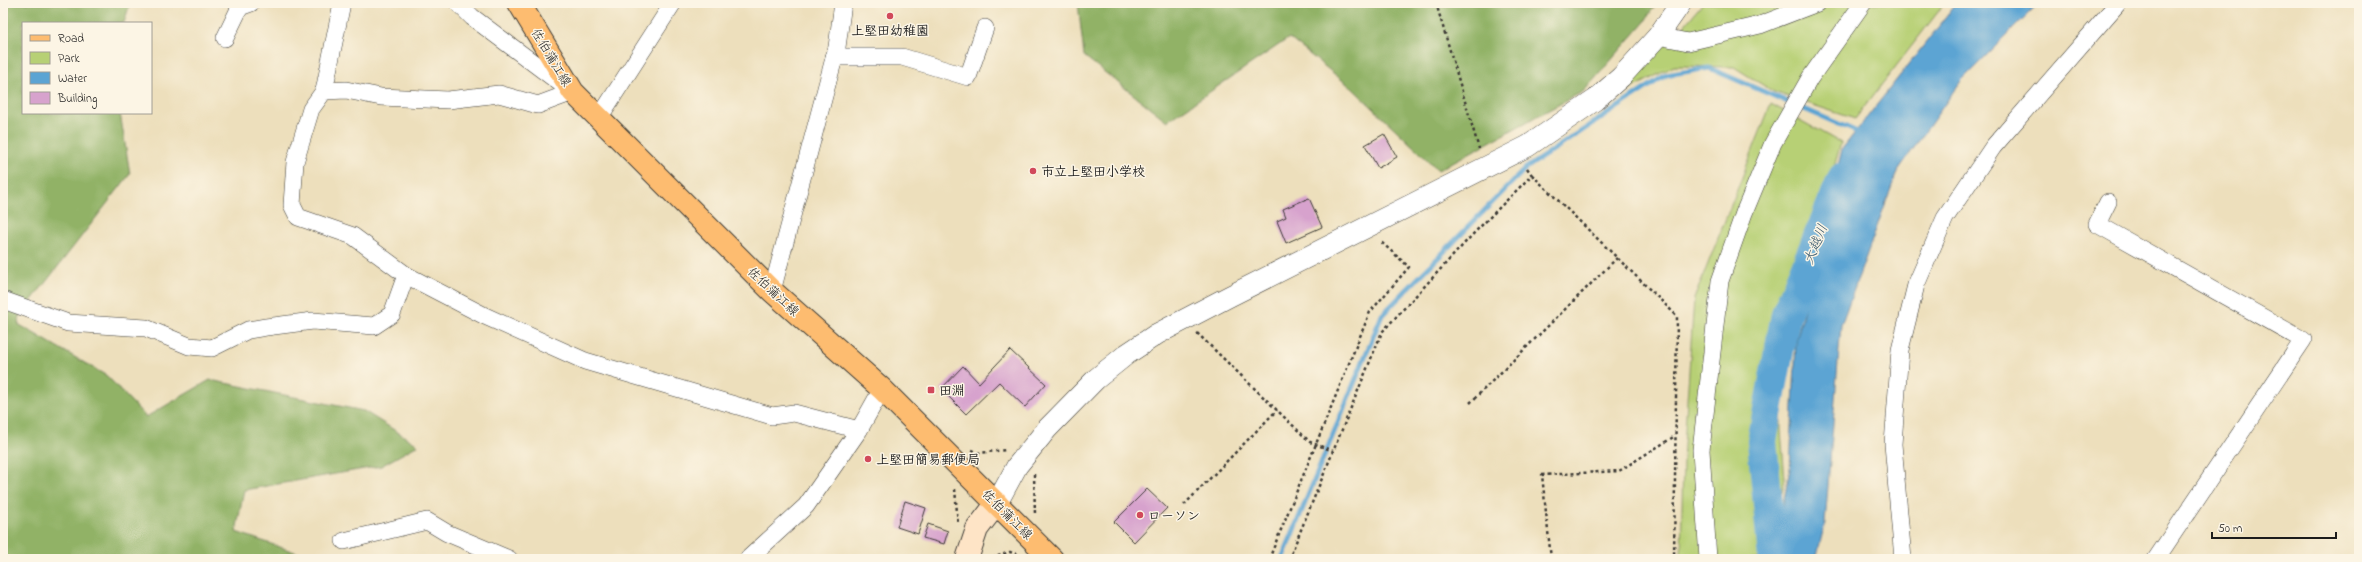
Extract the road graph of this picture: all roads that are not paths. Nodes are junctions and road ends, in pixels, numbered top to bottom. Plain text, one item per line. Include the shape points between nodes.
1 (251, 3) edge
2 (342, 3) edge
3 (458, 3) edge
4 (519, 3) edge
5 (673, 3) edge
6 (843, 3) edge
7 (1681, 3) edge
8 (1817, 3) edge
9 (1863, 3) edge
10 (2118, 3) edge
11 (984, 28) dead end
12 (1658, 36) junction
13 (225, 38) dead end
14 (834, 57) junction
15 (324, 91) junction
16 (573, 92) junction
17 (598, 118) junction
18 (2108, 202) dead end
19 (406, 275) junction
20 (772, 291) junction
21 (3, 300) edge
22 (882, 389) junction
23 (859, 430) junction
24 (997, 503) junction
25 (344, 541) dead end
26 (508, 559) edge
27 (748, 559) edge
28 (967, 559) edge
29 (1052, 559) edge
30 (1708, 559) edge
31 (1903, 559) edge
32 (2156, 559) edge

1 - 13 street via 240,7
2 - 15 street
3 - 16 street via 472,17
4 - 16 main road, 佐伯蒲江線
5 - 17 street
6 - 14 street
7 - 12 street
8 - 12 street via 1760,25 1688,42
9 - 30 street via 1810,78 1773,143 1720,281 1701,450
10 - 31 street via 1993,147 1945,218 1916,285 1900,350 1893,444
11 - 14 street via 968,77 902,57
12 - 24 street via 1621,77 1595,100 1528,146 1184,320 1133,350 1096,379 1048,429 1018,466
14 - 20 street
15 - 16 street via 346,90 381,97 448,100 499,94 538,105
15 - 19 street via 311,109 295,162 292,205 298,217 353,236
16 - 17 main road, 佐伯蒲江線
17 - 20 main road, 佐伯蒲江線
18 - 32 street via 2097,224 2303,340
19 - 21 street via 392,314 374,326 313,321 266,327 248,330 212,348 189,346 146,328 68,323
19 - 23 street via 486,316 585,360 772,416 794,413
20 - 22 main road, 佐伯蒲江線
22 - 23 street
22 - 24 main road, 佐伯蒲江線
23 - 27 street via 806,506
24 - 28 main road via 977,529
24 - 29 main road, 佐伯蒲江線
25 - 26 street via 427,521 447,533

